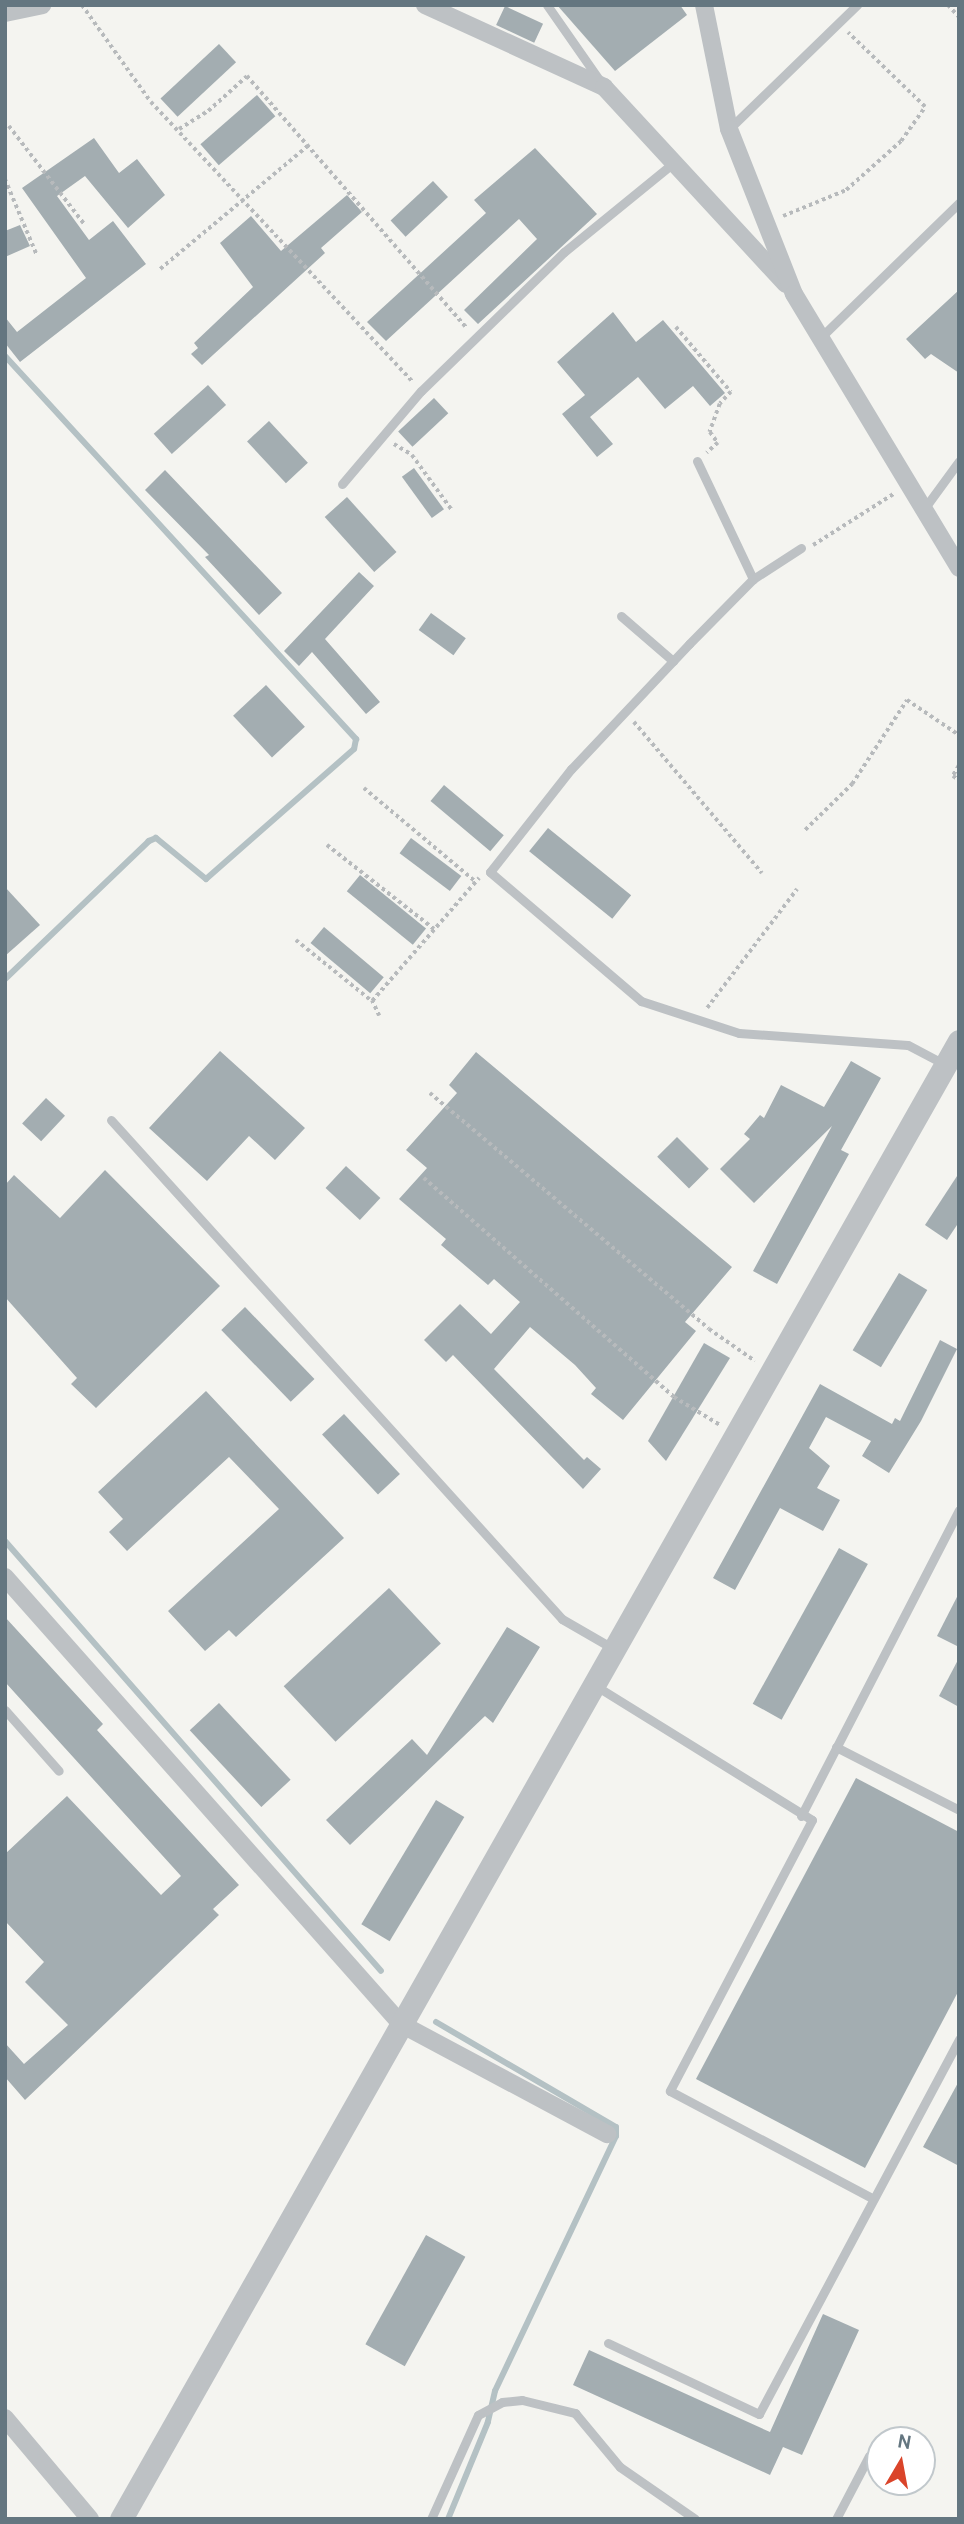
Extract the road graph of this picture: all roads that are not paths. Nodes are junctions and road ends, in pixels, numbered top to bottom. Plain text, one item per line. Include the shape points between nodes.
1 (42, 5) edge
2 (425, 5) edge
3 (547, 5) edge
4 (704, 5) edge
5 (857, 5) edge
6 (5, 13) edge
7 (604, 87) junction
8 (729, 129) junction
9 (671, 164) junction
10 (959, 203) edge
11 (794, 294) junction
12 (820, 338) junction
13 (697, 461) road end
14 (959, 461) edge
15 (342, 484) dead end
16 (923, 510) junction
17 (801, 548) road end
18 (959, 568) edge
19 (753, 579) junction
20 (621, 616) dead end
21 (673, 661) junction
22 (959, 1041) edge
23 (945, 1065) junction
24 (111, 1120) dead end
25 (959, 1510) edge
26 (5, 1577) edge
27 (614, 1649) junction
28 (595, 1685) junction
29 (5, 1710) edge
30 (836, 1746) junction
31 (59, 1771) dead end
32 (959, 1810) edge
33 (801, 1816) junction
34 (401, 2024) junction
35 (959, 2039) edge
36 (607, 2134) dead end
37 (872, 2198) junction
38 (608, 2343) dead end
39 (5, 2418) edge
40 (866, 2462) edge
41 (90, 2519) edge
42 (121, 2519) edge
43 (431, 2519) edge
44 (695, 2519) edge
45 (836, 2519) edge

1 - 6 street
2 - 7 street
3 - 7 lane
4 - 8 street
5 - 8 lane
7 - 9 street
8 - 11 street
9 - 11 street
9 - 15 lane via 564,252 475,338 421,391
10 - 12 lane
11 - 12 street
12 - 16 street
13 - 19 lane
14 - 16 lane
16 - 18 street
17 - 19 lane
19 - 21 lane
20 - 21 lane
21 - 23 lane via 571,769 490,872 641,1001 697,1021 773,1038 884,1040 908,1045
22 - 23 street
23 - 27 street
24 - 27 lane via 562,1619
25 - 30 lane
26 - 34 street
27 - 28 street
28 - 33 lane
28 - 34 street
29 - 31 lane
30 - 32 lane
30 - 33 lane
33 - 37 lane via 812,1820 670,2091
34 - 36 street
34 - 42 street
35 - 37 lane
37 - 38 lane via 759,2414
39 - 41 street
40 - 45 lane
43 - 44 lane via 478,2415 502,2402 522,2400 575,2413 620,2467

